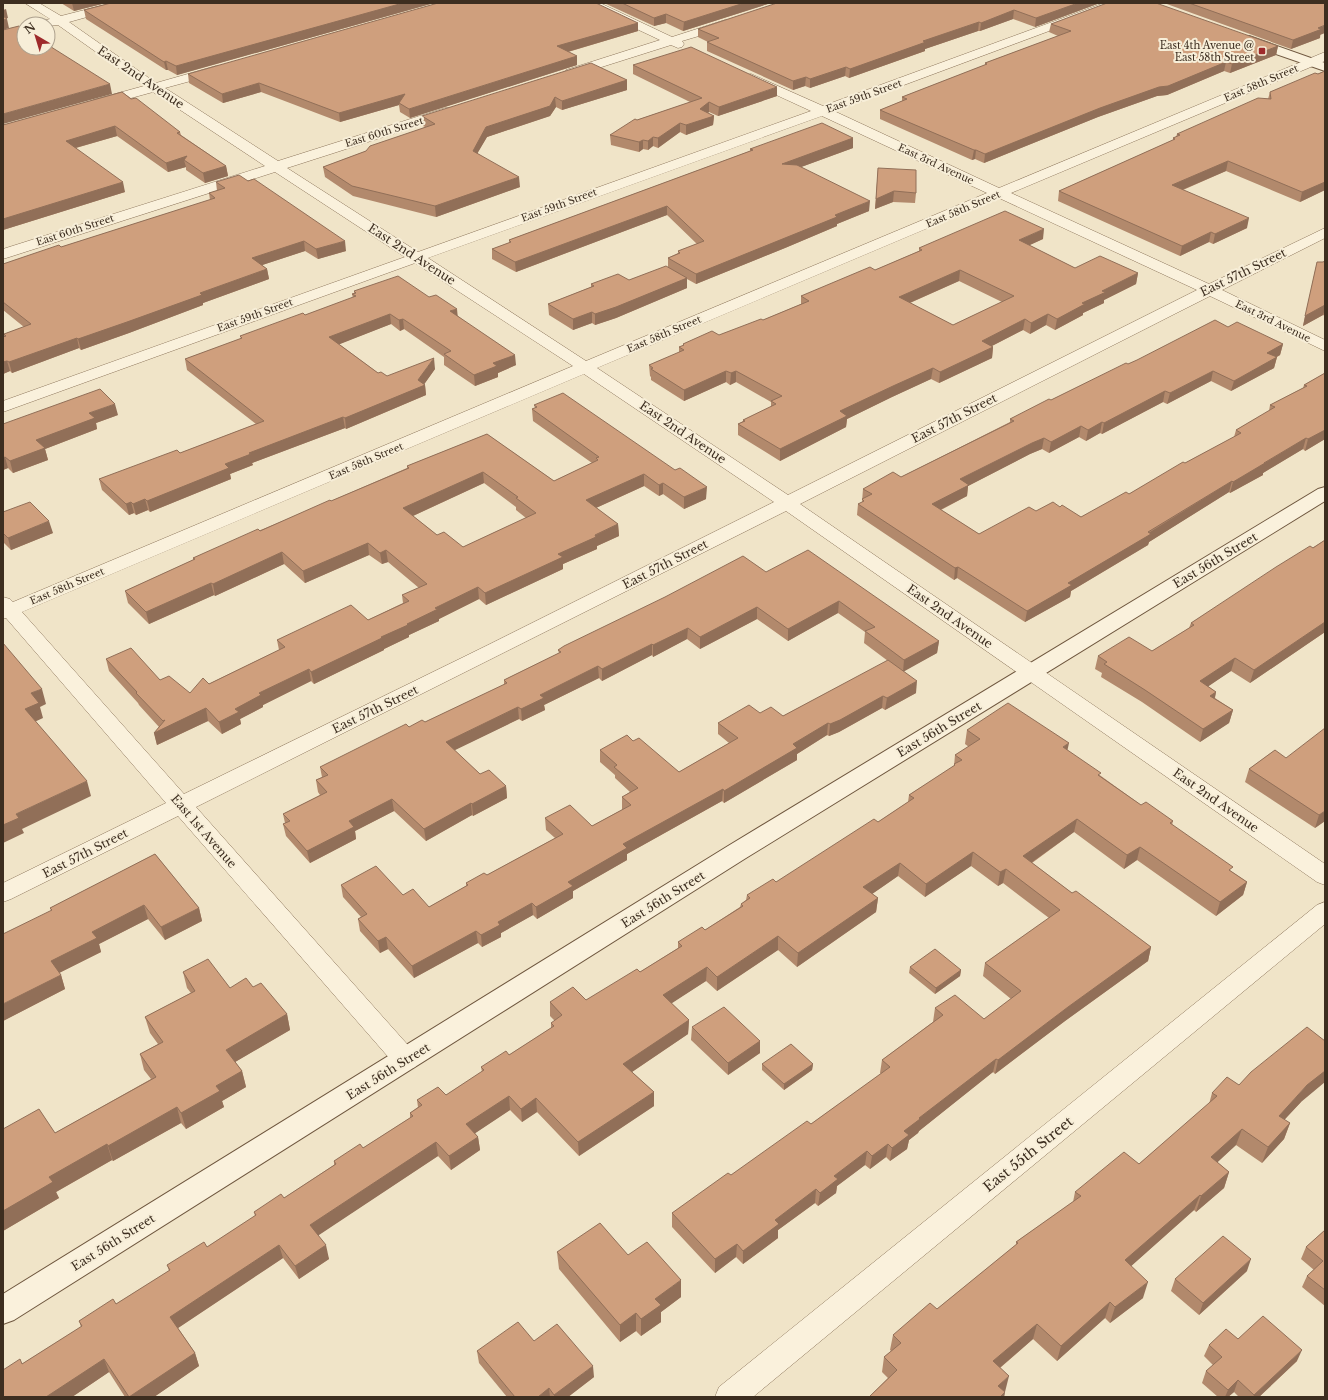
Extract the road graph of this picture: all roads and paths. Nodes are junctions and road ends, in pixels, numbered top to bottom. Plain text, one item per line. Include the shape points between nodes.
1 (31, 3) edge
2 (126, 3) edge
3 (590, 3) edge
4 (1115, 3) edge
5 (45, 16) edge
6 (737, 20) edge
7 (56, 21) edge
8 (56, 25) edge
9 (1240, 36) edge
10 (672, 41) junction
11 (693, 51) edge
12 (1320, 62) edge
13 (231, 66) edge
14 (742, 74) edge
15 (558, 77) edge
16 (154, 87) junction
17 (86, 106) edge
18 (459, 108) edge
19 (822, 111) junction
20 (276, 166) junction
21 (1000, 193) junction
22 (1325, 232) edge
23 (3, 254) edge
24 (416, 257) junction
25 (1209, 290) junction
26 (1325, 346) edge
27 (585, 367) junction
28 (3, 407) edge
29 (1325, 493) edge
30 (787, 503) junction
31 (5, 608) edge
32 (1031, 672) junction
33 (181, 804) junction
34 (1325, 876) edge
35 (3, 893) edge
36 (1325, 911) edge
37 (406, 1060) junction
38 (3, 1310) edge
39 (730, 1397) edge

1 - 5 street, East 2nd Avenue
2 - 7 street
3 - 10 street
4 - 19 street, East 59th Street
6 - 10 street
8 - 16 street, East 2nd Avenue
9 - 12 street
10 - 11 street
10 - 15 street
12 - 21 street, East 58th Street
13 - 16 street
14 - 19 street, East 3rd Avenue
16 - 17 street
16 - 20 street, East 2nd Avenue
18 - 20 street, East 60th Street
19 - 21 street, East 3rd Avenue
19 - 24 street, East 59th Street
20 - 23 street, East 60th Street
20 - 24 street, East 2nd Avenue
21 - 25 street, East 3rd Avenue
21 - 27 street, East 58th Street
22 - 25 street, East 57th Street
24 - 27 street, East 2nd Avenue
24 - 28 street, East 59th Street
25 - 26 street, East 3rd Avenue
25 - 30 street, East 57th Street
27 - 30 street, East 2nd Avenue
27 - 31 street, East 58th Street via 271,501
29 - 32 street, East 56th Street
30 - 32 street, East 2nd Avenue
30 - 33 street, East 57th Street
31 - 33 street, East 1st Avenue
32 - 34 street, East 2nd Avenue
32 - 37 street, East 56th Street via 737,852
33 - 35 street, East 57th Street
33 - 37 street, East 1st Avenue
36 - 39 street, East 55th Street
37 - 38 street, East 56th Street

